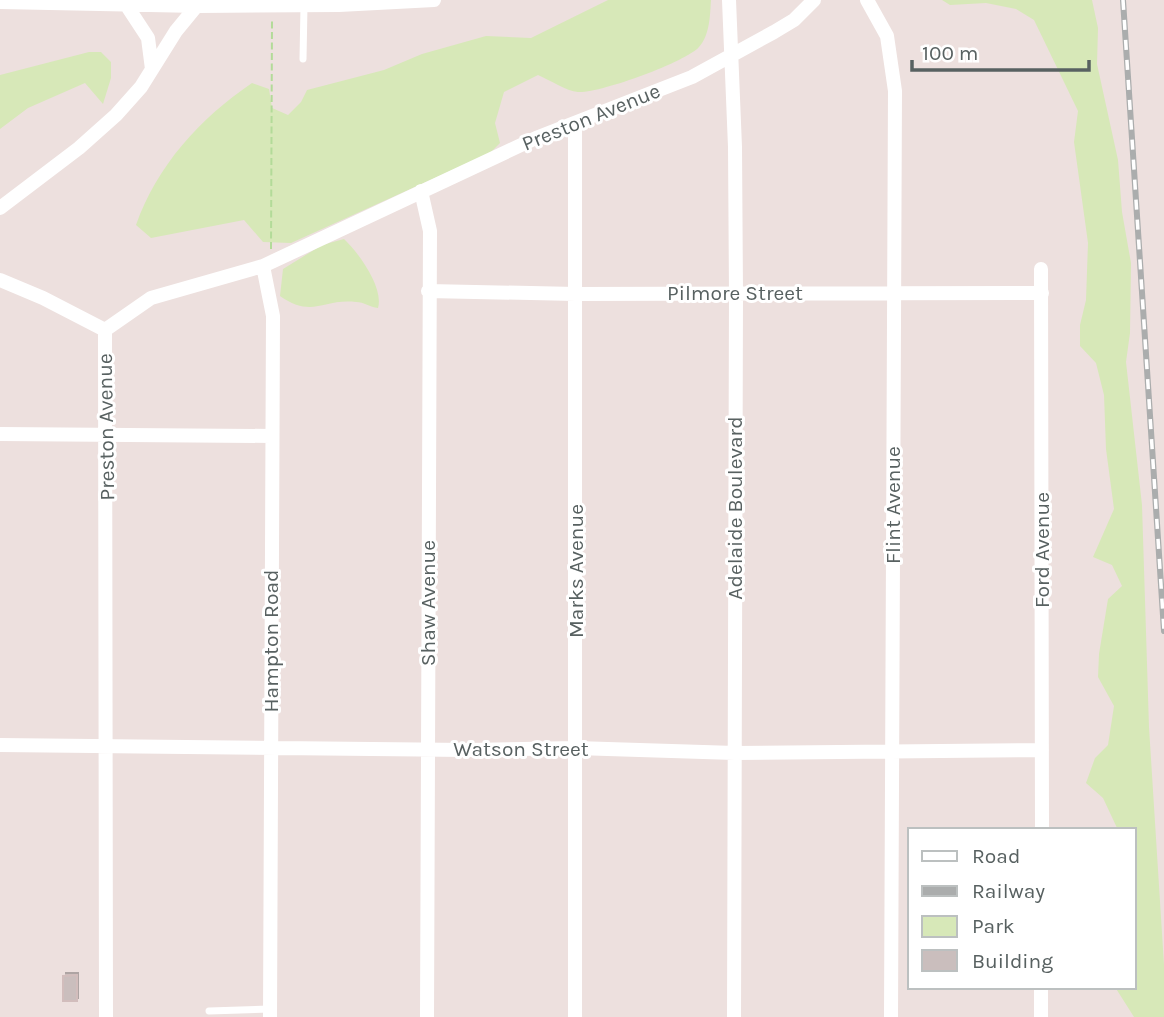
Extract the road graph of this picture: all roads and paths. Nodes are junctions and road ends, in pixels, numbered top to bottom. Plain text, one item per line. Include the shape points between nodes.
1 (434, 0) edge
2 (729, 0) edge
3 (814, 0) edge
4 (867, 0) edge
5 (48, 1) edge
6 (0, 2) edge
7 (199, 3) edge
8 (339, 3) edge
9 (272, 5) junction
10 (127, 6) junction
11 (304, 6) junction
12 (732, 55) junction
13 (303, 59) dead end
14 (152, 69) junction
15 (575, 124) junction
16 (421, 191) junction
17 (0, 208) edge
18 (267, 264) junction
19 (1041, 269) dead end
20 (0, 280) edge
21 (428, 291) junction
22 (736, 293) junction
23 (894, 293) junction
24 (1042, 293) junction
25 (576, 294) junction
26 (105, 330) junction
27 (0, 434) edge
28 (107, 435) junction
29 (272, 436) junction
30 (0, 745) edge
31 (105, 747) junction
32 (270, 747) junction
33 (576, 748) junction
34 (427, 749) junction
35 (893, 750) junction
36 (1042, 750) junction
37 (735, 753) junction
38 (1042, 828) edge
39 (1041, 989) edge
40 (209, 1011) dead end
41 (270, 1013) edge
42 (106, 1017) edge
43 (427, 1017) edge
44 (575, 1017) edge
45 (734, 1017) edge
46 (891, 1017) edge
47 (1041, 1017) edge

1 - 8 street
2 - 12 street, Adelaide Boulevard
3 - 12 street, Preston Avenue via 794,20
4 - 23 street, Flint Avenue via 887,36 895,73
5 - 6 street
5 - 10 street
7 - 9 street
7 - 10 street
7 - 14 street
8 - 11 street
9 - 11 street
9 - 18 path
10 - 14 street via 148,38
11 - 13 lane
12 - 15 street, Preston Avenue via 680,83
12 - 22 street, Adelaide Boulevard
14 - 17 street via 97,133
15 - 16 street, Preston Avenue
15 - 25 street, Marks Avenue
16 - 18 street, Preston Avenue
16 - 21 street, Shaw Avenue via 430,231
18 - 26 street, Preston Avenue via 151,298
18 - 29 street, Hampton Road via 273,316
19 - 24 street, Ford Avenue
20 - 26 street
21 - 25 street, Pilmore Street
21 - 34 street, Shaw Avenue
22 - 23 street, Pilmore Street
22 - 25 street, Pilmore Street
22 - 37 street, Adelaide Boulevard
23 - 24 street, Pilmore Street
23 - 35 street, Flint Avenue
24 - 36 street, Ford Avenue
25 - 33 street, Marks Avenue
26 - 28 street, Preston Avenue
27 - 28 street
28 - 29 street
28 - 31 street, Preston Avenue
29 - 32 street, Hampton Road
30 - 31 street, Watson Street
31 - 32 street, Watson Street
31 - 42 street, Preston Avenue
32 - 34 street, Watson Street
32 - 41 street, Hampton Road
33 - 34 street, Watson Street
33 - 37 street, Watson Street
33 - 44 street, Marks Avenue
34 - 43 street, Shaw Avenue
35 - 36 street, Watson Street
35 - 37 street, Watson Street
35 - 46 street, Flint Avenue
36 - 38 street, Ford Avenue
37 - 45 street, Adelaide Boulevard
39 - 47 street
40 - 41 lane

